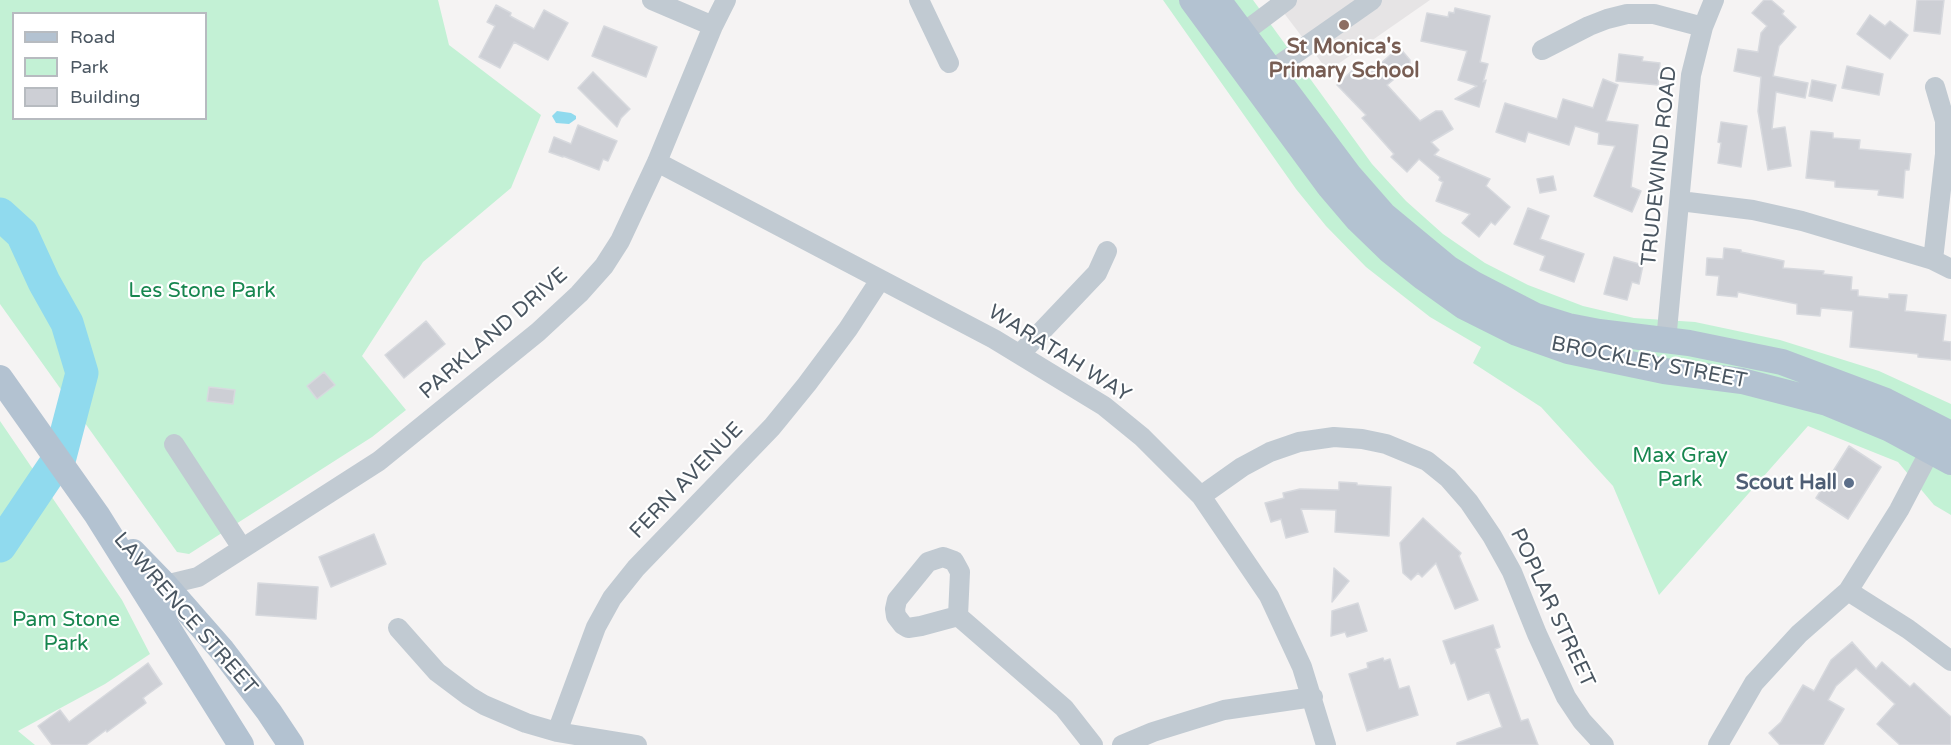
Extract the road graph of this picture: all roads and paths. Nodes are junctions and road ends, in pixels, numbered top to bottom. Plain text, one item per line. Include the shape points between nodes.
1 (652, 0) edge
2 (726, 0) edge
3 (919, 0) edge
4 (1192, 0) edge
5 (1218, 0) edge
6 (1287, 0) edge
7 (1372, 0) edge
8 (1714, 0) edge
9 (713, 26) junction
10 (1703, 27) junction
11 (1234, 40) junction
12 (1542, 50) dead end
13 (950, 63) dead end
14 (1272, 70) junction
15 (1935, 87) dead end
16 (657, 162) junction
17 (1680, 201) junction
18 (1107, 251) dead end
19 (1933, 260) junction
20 (1951, 269) edge
21 (880, 280) junction
22 (1666, 341) junction
23 (1020, 354) junction
24 (1664, 370) junction
25 (0, 378) edge
26 (1945, 430) edge
27 (174, 444) dead end
28 (1941, 457) edge
29 (1201, 496) junction
30 (242, 548) junction
31 (198, 577) junction
32 (1848, 591) junction
33 (160, 596) junction
34 (183, 606) junction
35 (958, 616) dead end
36 (398, 628) dead end
37 (1951, 662) edge
38 (1313, 697) junction
39 (558, 732) junction
40 (241, 745) edge
41 (291, 745) edge
42 (637, 745) edge
43 (1093, 745) edge
44 (1122, 745) edge
45 (1326, 745) edge
46 (1604, 745) edge
47 (1718, 745) edge

1 - 9 street
2 - 9 street, PARKLAND DRIVE
3 - 13 street
4 - 11 main road, BROCKLEY STREET
5 - 11 main road, BROCKLEY STREET
6 - 11 street
7 - 14 street
8 - 10 street, TRUDEWIND ROAD
9 - 16 street, PARKLAND DRIVE
10 - 12 street via 1654,14 1627,14 1589,26
10 - 17 street, TRUDEWIND ROAD via 1691,75
11 - 14 main road, BROCKLEY STREET
11 - 24 main road, BROCKLEY STREET via 1329,186 1389,250 1424,279 1463,306 1517,333 1568,351
14 - 22 main road, BROCKLEY STREET via 1354,182 1391,221 1448,268 1536,316 1599,332
15 - 19 street via 1945,121 1945,154
16 - 21 street, WARATAH WAY
16 - 30 street, PARKLAND DRIVE via 620,241 579,294 379,461
17 - 19 street via 1802,221
17 - 22 street, TRUDEWIND ROAD
18 - 23 street via 1098,273
19 - 20 street
21 - 23 street, WARATAH WAY
21 - 39 street, FERN AVENUE via 848,329 772,427 612,598 596,627
22 - 24 main road
22 - 26 main road, BROCKLEY STREET via 1782,362 1886,401
23 - 29 street, WARATAH WAY via 1104,406 1142,437
24 - 28 main road, BROCKLEY STREET via 1742,381 1827,403 1890,429
25 - 33 main road, LAWRENCE STREET
26 - 28 main road
27 - 30 street
28 - 32 street via 1899,510
29 - 38 street, WARATAH WAY via 1269,596
29 - 46 street, POPLAR STREET via 1242,467 1299,441 1362,439 1427,461 1469,502 1492,536 1512,572 1566,698
30 - 31 street, PARKLAND DRIVE
31 - 33 street, PARKLAND DRIVE
31 - 34 street, PARKLAND DRIVE
32 - 37 street
32 - 47 street via 1798,634 1754,683
33 - 34 main road, LAWRENCE STREET
33 - 40 main road, LAWRENCE STREET
34 - 41 main road, LAWRENCE STREET via 222,650
35 - 43 street via 1064,708
36 - 39 street via 437,672 469,696 526,723
38 - 44 street via 1224,710
38 - 45 street, WARATAH WAY
39 - 42 street

